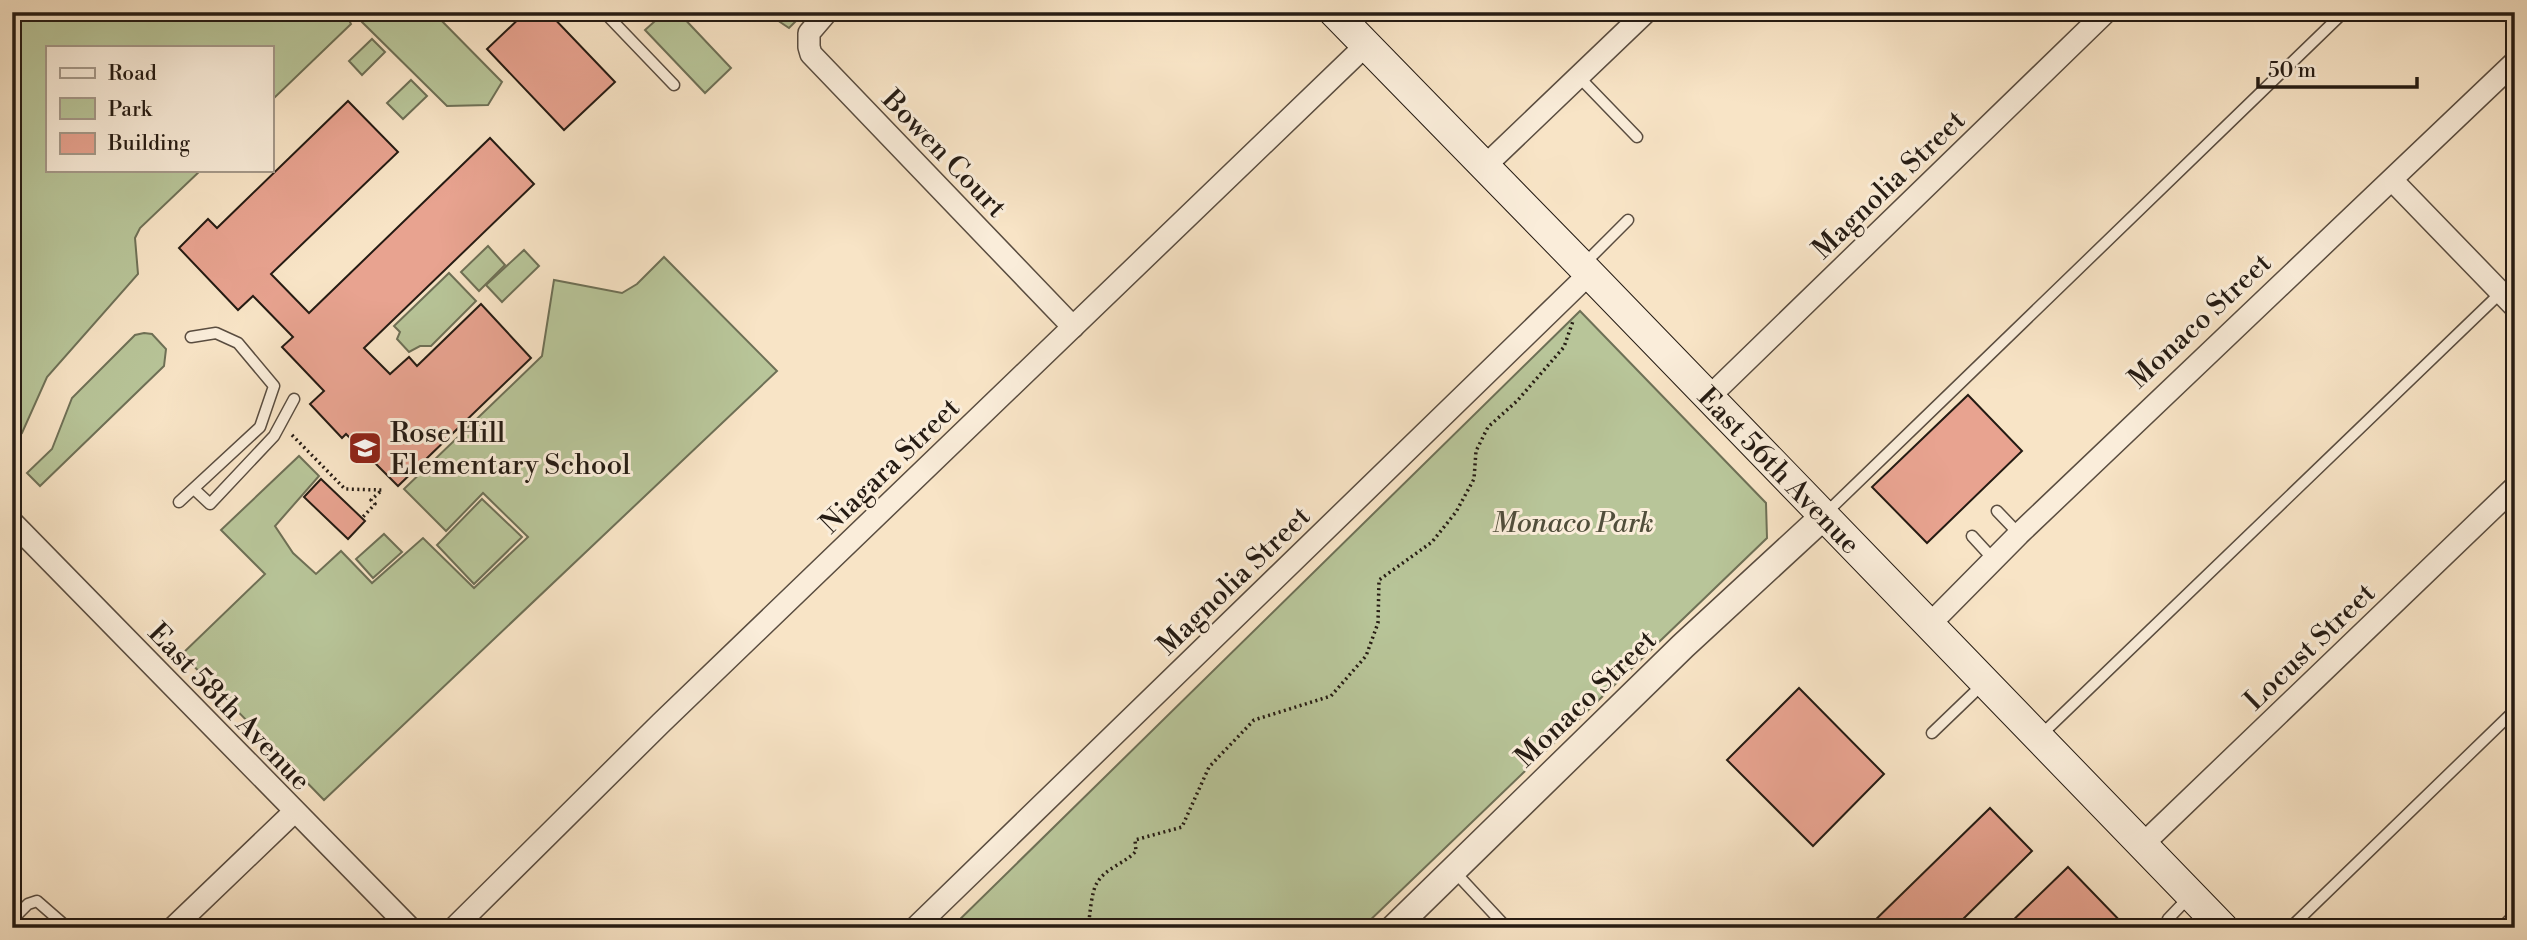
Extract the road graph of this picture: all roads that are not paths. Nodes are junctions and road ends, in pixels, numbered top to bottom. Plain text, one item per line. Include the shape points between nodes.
1 (604, 12) edge
2 (827, 12) edge
3 (1334, 12) edge
4 (1646, 12) edge
5 (2106, 12) edge
6 (2344, 12) edge
7 (1366, 45) junction
8 (2515, 62) edge
9 (1578, 77) junction
10 (674, 85) dead end
11 (1637, 137) dead end
12 (1485, 166) junction
13 (2392, 180) junction
14 (1628, 220) dead end
15 (1586, 269) junction
16 (2510, 293) edge
17 (1073, 327) junction
18 (191, 337) dead end
19 (1709, 397) junction
20 (295, 399) dead end
21 (2515, 487) edge
22 (194, 489) junction
23 (179, 502) dead end
24 (1997, 511) dead end
25 (1824, 516) junction
26 (12, 522) edge
27 (2019, 534) junction
28 (1972, 536) dead end
29 (1994, 560) junction
30 (1929, 625) junction
31 (1985, 682) junction
32 (2515, 710) edge
33 (1932, 733) dead end
34 (2038, 738) junction
35 (294, 812) junction
36 (2142, 845) junction
37 (1453, 870) junction
38 (2191, 895) junction
39 (13, 919) edge
40 (2168, 919) dead end
41 (2515, 922) edge
42 (68, 928) edge
43 (173, 928) edge
44 (410, 928) edge
45 (454, 928) edge
46 (915, 928) edge
47 (1394, 928) edge
48 (1507, 928) edge
49 (2223, 928) edge
50 (2290, 928) edge
51 (2509, 928) edge

1 - 10 lane
2 - 17 street, Bowen Court via 809,33 811,54
3 - 7 main road, East 56th Avenue
4 - 9 street
5 - 19 street, Magnolia Street
6 - 25 lane
7 - 12 main road, East 56th Avenue
7 - 17 street, Niagara Street
8 - 13 street, Monaco Street
9 - 11 lane
9 - 12 street
12 - 15 main road, East 56th Avenue
13 - 16 street
13 - 27 street, Monaco Street
14 - 15 lane
15 - 19 main road, East 56th Avenue
15 - 46 street, Magnolia Street
16 - 34 lane
17 - 45 street, Niagara Street
18 - 22 lane via 216,332 238,343 274,386 260,427
19 - 25 main road, East 56th Avenue
20 - 22 lane via 274,436 209,504
21 - 36 street, Locust Street
22 - 23 lane
24 - 27 lane
25 - 30 main road, East 56th Avenue
25 - 37 street, Monaco Street
26 - 35 street, East 58th Avenue
27 - 29 street, Monaco Street
28 - 29 lane
29 - 30 street, Monaco Street
30 - 31 main road, East 56th Avenue
31 - 33 lane
31 - 34 main road, East 56th Avenue
32 - 50 lane
34 - 36 main road, East 56th Avenue
35 - 43 street
35 - 44 street, East 58th Avenue
36 - 38 main road, East 56th Avenue
37 - 47 street, Monaco Street
37 - 48 lane
38 - 40 lane
38 - 49 main road, East 56th Avenue
39 - 42 lane via 37,901
41 - 51 street

